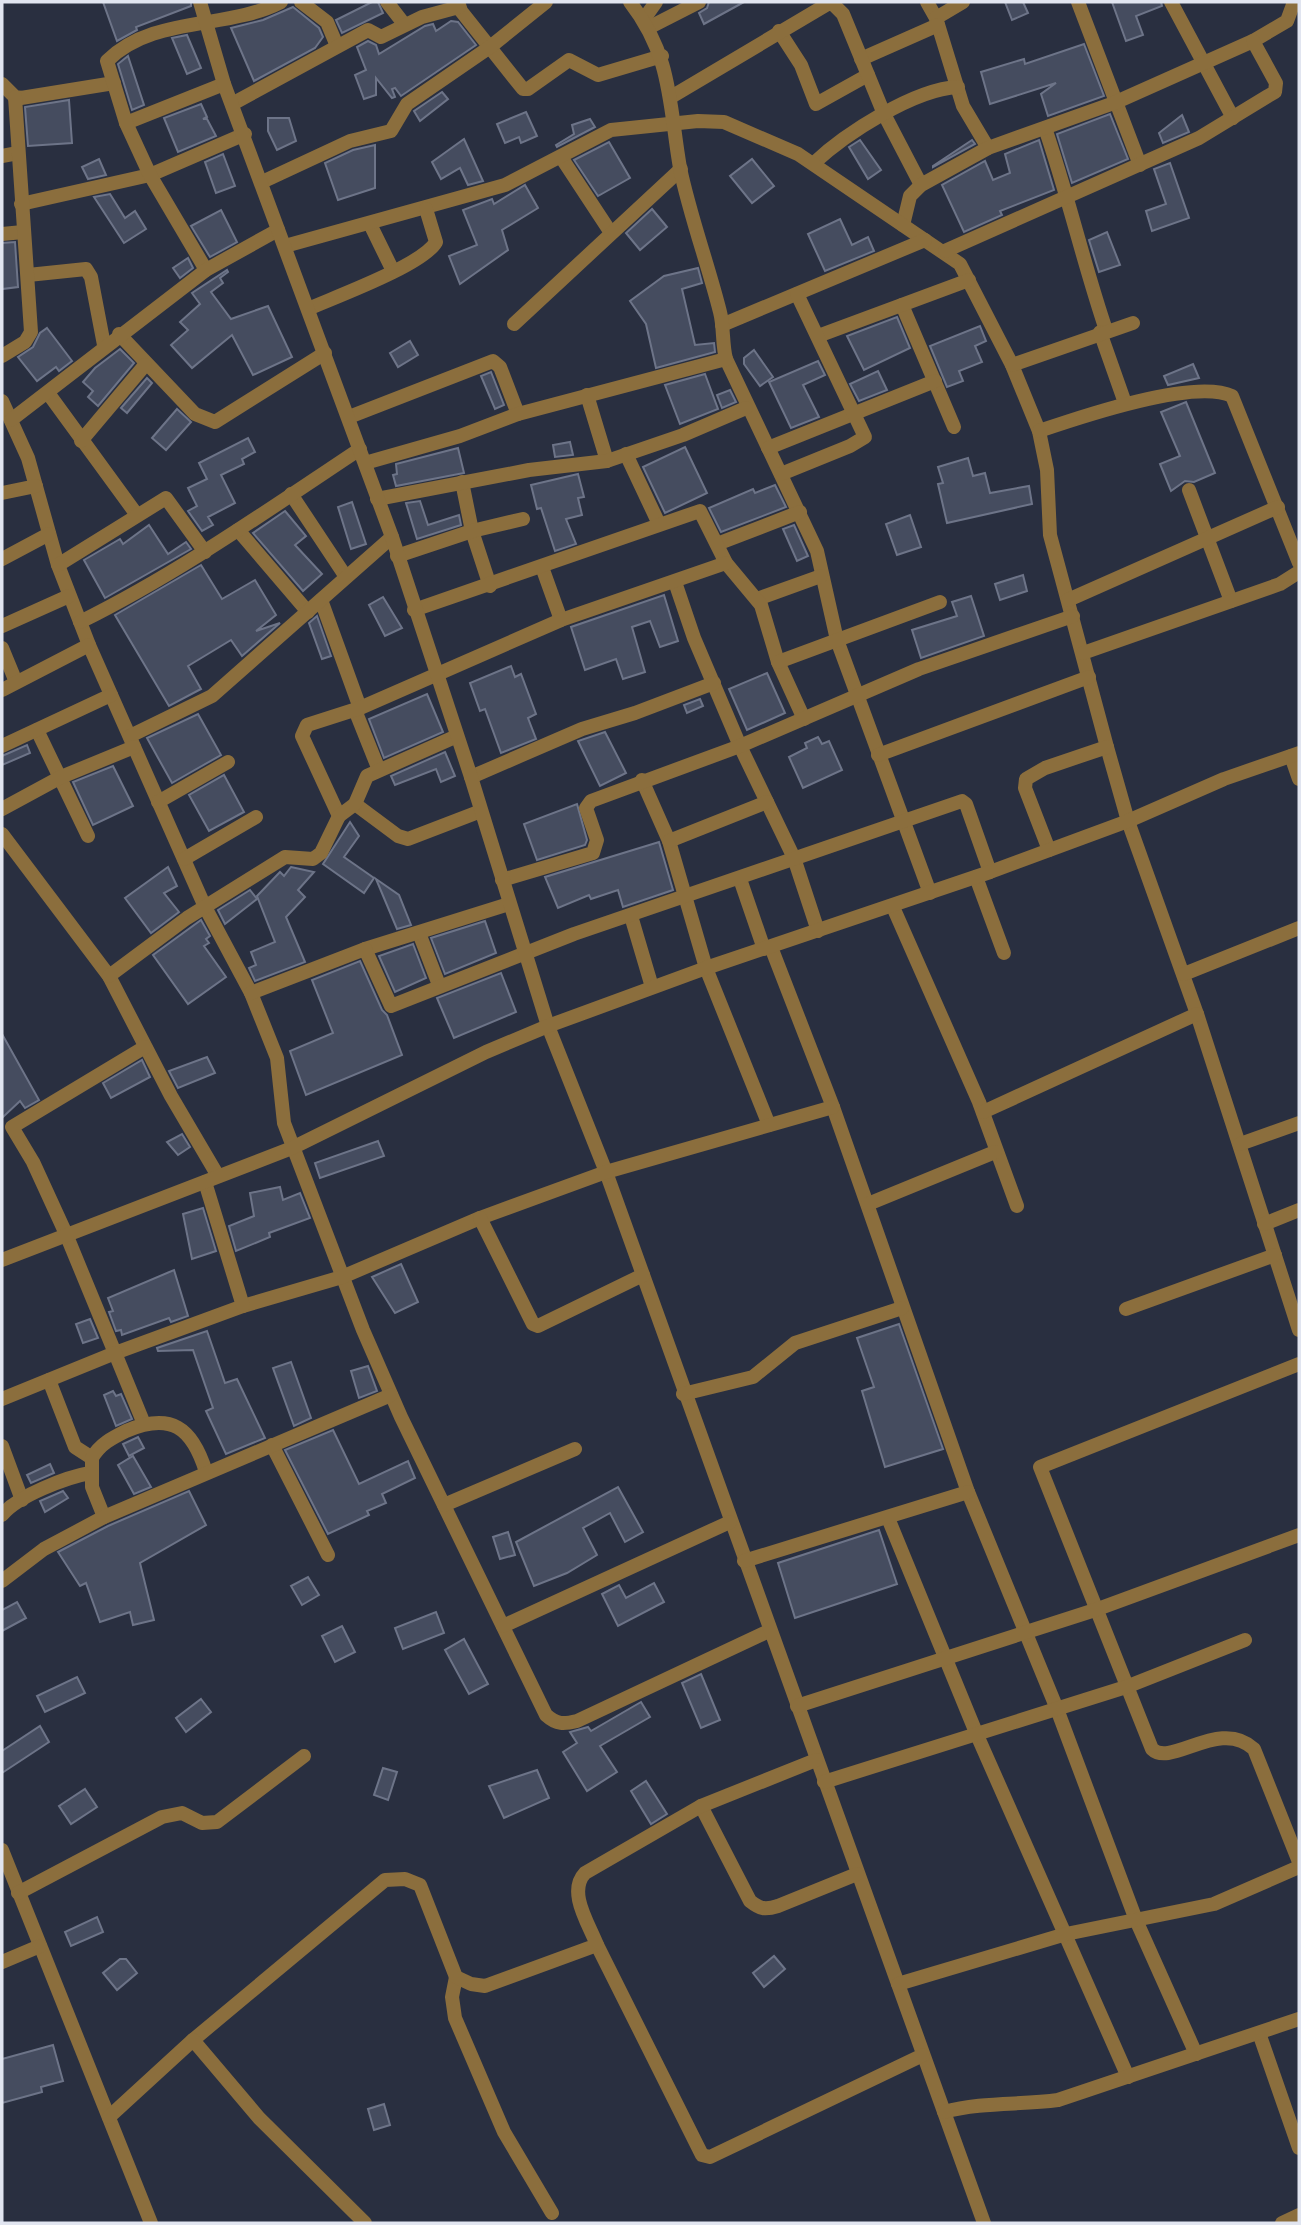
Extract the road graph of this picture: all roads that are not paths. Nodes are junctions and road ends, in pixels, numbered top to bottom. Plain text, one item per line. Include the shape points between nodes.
1 (200, 2) edge
2 (281, 2) edge
3 (301, 2) edge
4 (387, 2) edge
5 (546, 2) edge
6 (630, 2) edge
7 (656, 2) edge
8 (699, 2) edge
9 (928, 2) edge
10 (963, 2) edge
11 (1077, 2) edge
12 (1171, 2) edge
13 (1294, 2) edge
14 (459, 5) edge
15 (937, 21) junction
16 (207, 23) junction
17 (404, 24) junction
18 (646, 24) junction
19 (779, 31) junction
20 (1253, 41) junction
21 (337, 46) junction
22 (490, 47) junction
23 (662, 56) junction
24 (861, 59) junction
25 (1203, 63) junction
26 (868, 75) junction
27 (114, 83) junction
28 (2, 84) edge
29 (225, 84) junction
30 (958, 87) junction
31 (15, 97) junction
32 (671, 97) junction
33 (1114, 103) junction
34 (232, 104) junction
35 (884, 114) junction
36 (1233, 118) junction
37 (126, 123) junction
38 (675, 125) junction
39 (1045, 128) junction
40 (246, 134) junction
41 (988, 148) junction
42 (18, 153) junction
43 (2, 156) edge
44 (561, 158) junction
45 (814, 163) junction
46 (1140, 165) junction
47 (681, 169) junction
48 (150, 175) junction
49 (262, 181) junction
50 (921, 185) junction
51 (1068, 195) junction
52 (21, 204) junction
53 (426, 209) junction
54 (370, 224) junction
55 (903, 225) junction
56 (278, 230) junction
57 (23, 232) junction
58 (611, 233) junction
59 (2, 234) edge
60 (925, 240) junction
61 (285, 246) junction
62 (945, 251) junction
63 (205, 270) junction
64 (393, 271) junction
65 (28, 275) junction
66 (969, 280) junction
67 (797, 294) junction
68 (902, 304) junction
69 (308, 309) junction
70 (1133, 323) dead end
71 (514, 324) dead end
72 (722, 325) junction
73 (1103, 331) junction
74 (119, 334) junction
75 (818, 336) junction
76 (104, 345) junction
77 (325, 353) junction
78 (2, 356) edge
79 (726, 359) junction
80 (145, 365) junction
81 (1012, 365) junction
82 (935, 382) junction
83 (48, 393) junction
84 (587, 395) junction
85 (2, 401) edge
86 (1125, 403) junction
87 (746, 408) junction
88 (856, 413) junction
89 (518, 414) junction
90 (349, 417) junction
91 (11, 419) junction
92 (954, 428) dead end
93 (1039, 430) junction
94 (81, 441) junction
95 (359, 449) junction
96 (768, 449) junction
97 (626, 454) junction
98 (607, 461) junction
99 (365, 463) junction
100 (781, 474) junction
101 (462, 482) junction
102 (36, 486) junction
103 (1189, 490) dead end
104 (2, 493) edge
105 (291, 494) junction
106 (377, 499) junction
107 (1278, 507) junction
108 (800, 512) junction
109 (137, 515) junction
110 (523, 519) dead end
111 (659, 524) junction
112 (238, 530) junction
113 (472, 531) junction
114 (49, 534) junction
115 (392, 537) junction
116 (1209, 538) junction
117 (717, 544) junction
118 (205, 552) junction
119 (397, 556) junction
120 (2, 559) edge
121 (1299, 563) edge
122 (726, 564) junction
123 (58, 565) junction
124 (542, 567) junction
125 (1299, 572) edge
126 (821, 576) junction
127 (346, 577) junction
128 (675, 582) junction
129 (490, 586) junction
130 (69, 596) junction
131 (757, 599) junction
132 (321, 600) junction
133 (1068, 600) junction
134 (1231, 601) junction
135 (940, 602) dead end
136 (414, 610) junction
137 (308, 612) junction
138 (1073, 616) junction
139 (561, 620) junction
140 (80, 622) junction
141 (2, 626) edge
142 (837, 639) junction
143 (89, 645) junction
144 (2, 648) edge
145 (1083, 653) junction
146 (778, 662) junction
147 (437, 676) junction
148 (1089, 677) junction
149 (16, 682) junction
150 (714, 683) junction
151 (2, 690) edge
152 (111, 695) junction
153 (856, 695) junction
154 (358, 709) junction
155 (804, 719) junction
156 (37, 730) junction
157 (457, 736) junction
158 (132, 741) junction
159 (2, 746) edge
160 (740, 746) junction
161 (1107, 747) junction
162 (878, 755) junction
163 (1295, 755) edge
164 (228, 762) dead end
165 (379, 770) junction
166 (61, 777) junction
167 (471, 777) junction
168 (1299, 779) edge
169 (642, 780) junction
170 (158, 802) junction
171 (767, 802) junction
172 (355, 804) junction
173 (2, 809) edge
174 (481, 811) junction
175 (339, 816) junction
176 (256, 817) dead end
177 (901, 820) junction
178 (1128, 821) junction
179 (2, 834) edge
180 (88, 836) dead end
181 (668, 841) junction
182 (1048, 850) junction
183 (794, 858) junction
184 (184, 859) junction
185 (983, 875) junction
186 (740, 879) junction
187 (502, 880) junction
188 (930, 893) junction
189 (686, 897) junction
190 (509, 904) junction
191 (205, 907) junction
192 (893, 907) junction
193 (631, 916) junction
194 (1299, 928) edge
195 (818, 931) junction
196 (419, 933) junction
197 (767, 948) junction
198 (365, 949) junction
199 (526, 952) junction
200 (1004, 953) dead end
201 (706, 968) junction
202 (1184, 974) junction
203 (108, 976) junction
204 (439, 985) junction
205 (652, 988) junction
206 (251, 993) junction
207 (1197, 1014) junction
208 (548, 1026) junction
209 (145, 1047) junction
210 (833, 1107) junction
211 (982, 1112) junction
212 (1299, 1123) edge
213 (769, 1125) junction
214 (1240, 1144) junction
215 (292, 1148) junction
216 (995, 1152) junction
217 (606, 1172) junction
218 (211, 1179) junction
219 (868, 1204) junction
220 (1017, 1206) dead end
221 (1299, 1210) edge
222 (480, 1218) junction
223 (1264, 1224) junction
224 (66, 1234) junction
225 (1275, 1255) junction
226 (2, 1260) edge
227 (643, 1275) junction
228 (342, 1277) junction
229 (243, 1306) junction
230 (902, 1308) junction
231 (1126, 1309) dead end
232 (1299, 1329) edge
233 (115, 1353) junction
234 (1299, 1364) edge
235 (49, 1380) junction
236 (683, 1394) junction
237 (391, 1395) junction
238 (2, 1399) edge
239 (144, 1424) junction
240 (272, 1445) junction
241 (575, 1450) dead end
242 (3, 1456) edge
243 (92, 1458) junction
244 (206, 1472) junction
245 (90, 1473) junction
246 (968, 1492) junction
247 (22, 1500) junction
248 (444, 1504) junction
249 (2, 1515) edge
250 (104, 1517) junction
251 (888, 1518) junction
252 (730, 1522) junction
253 (1299, 1535) edge
254 (328, 1555) dead end
255 (744, 1561) junction
256 (2, 1581) edge
257 (1095, 1610) junction
258 (503, 1626) junction
259 (769, 1631) junction
260 (1025, 1633) junction
261 (1245, 1640) dead end
262 (947, 1658) junction
263 (1126, 1687) junction
264 (797, 1706) junction
265 (1057, 1709) junction
266 (977, 1735) junction
267 (304, 1756) dead end
268 (816, 1760) junction
269 (824, 1782) junction
270 (701, 1806) junction
271 (3, 1856) edge
272 (1299, 1861) edge
273 (1299, 1867) edge
274 (857, 1874) junction
275 (18, 1893) junction
276 (1136, 1920) junction
277 (1066, 1934) junction
278 (597, 1945) junction
279 (40, 1947) junction
280 (2, 1962) edge
281 (456, 1977) junction
282 (898, 1984) junction
283 (1299, 2019) edge
284 (1259, 2033) junction
285 (193, 2040) junction
286 (923, 2054) junction
287 (1196, 2054) junction
288 (1128, 2077) junction
289 (944, 2112) junction
290 (109, 2117) junction
291 (1299, 2148) edge
292 (552, 2213) dead end
293 (1299, 2215) edge
294 (151, 2223) edge
295 (365, 2223) edge
296 (984, 2223) edge
297 (1282, 2223) edge

1 - 16 street
2 - 16 street via 243,17
3 - 21 street via 327,22
4 - 17 street
5 - 22 street
6 - 18 street
7 - 18 street
8 - 18 street
9 - 15 street
10 - 15 street
11 - 33 street
12 - 25 street
13 - 20 street via 1287,21
14 - 17 street
14 - 22 street
15 - 24 street
15 - 30 street
16 - 27 street via 159,32 123,48 107,61
16 - 29 street
17 - 21 street via 381,37 368,30
18 - 23 street
19 - 24 street via 831,2 843,14
19 - 26 street via 801,65 816,104
19 - 32 street
20 - 25 street
20 - 36 street via 1276,88
21 - 34 street
22 - 23 street via 523,89 569,60 598,75
22 - 49 street via 407,104 391,131 350,141
23 - 32 street
24 - 26 street
25 - 33 street
25 - 36 street
26 - 35 street
27 - 31 street
27 - 37 street
28 - 31 street
29 - 34 street
29 - 37 street
30 - 35 street via 936,91
30 - 41 street via 966,112
31 - 42 street
32 - 38 street
33 - 39 street
33 - 46 street
34 - 40 street
35 - 45 street
35 - 50 street
36 - 46 street
37 - 48 street
38 - 44 street via 611,130
38 - 45 street via 724,122
38 - 47 street
39 - 41 street
39 - 51 street
40 - 48 street
40 - 49 street
41 - 50 street
42 - 43 street
42 - 52 street
44 - 53 street via 505,185
44 - 58 street
45 - 55 street
46 - 51 street
47 - 58 street
47 - 72 street
48 - 52 street
48 - 63 street
49 - 56 street
50 - 55 street via 907,203
51 - 62 street
51 - 73 street
52 - 57 street
53 - 54 street
53 - 64 street via 434,246
54 - 61 street
54 - 64 street
55 - 60 street
56 - 61 street
56 - 63 street
57 - 59 street
57 - 65 street
58 - 71 street
60 - 62 street
60 - 67 street
61 - 69 street
62 - 66 street
63 - 74 street
64 - 69 street
65 - 76 street via 86,269
65 - 78 street via 30,335
66 - 68 street
66 - 81 street
67 - 72 street
67 - 75 street
68 - 75 street
68 - 82 street
69 - 77 street
70 - 73 street
72 - 79 street
73 - 81 street
73 - 86 street
74 - 76 street
74 - 80 street
75 - 88 street
76 - 83 street
77 - 80 street via 215,422 195,414
77 - 90 street
79 - 84 street
79 - 87 street
80 - 94 street
81 - 93 street
82 - 88 street
82 - 92 street
83 - 91 street
83 - 94 street
84 - 89 street
84 - 98 street
85 - 91 street
86 - 93 street
86 - 107 street via 1209,392 1232,396
87 - 96 street
87 - 97 street
88 - 96 street
88 - 100 street via 863,440
89 - 90 street via 500,367 493,361
89 - 99 street
90 - 95 street
91 - 102 street
93 - 133 street via 1047,470 1048,524
94 - 109 street
95 - 99 street
95 - 105 street
96 - 100 street
97 - 98 street
97 - 111 street
98 - 101 street
99 - 106 street
100 - 108 street
101 - 106 street
101 - 113 street
102 - 104 street
102 - 114 street
103 - 116 street
105 - 112 street
105 - 127 street
106 - 115 street
107 - 116 street
107 - 121 street
108 - 117 street
108 - 126 street via 817,551
109 - 118 street via 166,498
109 - 123 street
110 - 113 street
111 - 117 street via 700,511
111 - 124 street
112 - 118 street
112 - 137 street
113 - 119 street
113 - 129 street
114 - 120 street
114 - 123 street
115 - 119 street
115 - 127 street
116 - 133 street
116 - 134 street
117 - 122 street
118 - 140 street
119 - 136 street
122 - 128 street
122 - 131 street
123 - 130 street
124 - 129 street
124 - 139 street
125 - 134 street via 1287,581
126 - 131 street
126 - 142 street
127 - 132 street
128 - 139 street
128 - 150 street
129 - 136 street
130 - 140 street
130 - 141 street
131 - 146 street
132 - 137 street
132 - 154 street
133 - 138 street
134 - 145 street
135 - 142 street
136 - 147 street
137 - 158 street via 212,696
138 - 145 street
138 - 153 street via 984,644
139 - 147 street
140 - 143 street
142 - 146 street
142 - 153 street
143 - 149 street
143 - 152 street
144 - 149 street
145 - 148 street
146 - 155 street
147 - 154 street
147 - 157 street
148 - 161 street
148 - 162 street
149 - 151 street
150 - 160 street
150 - 167 street via 582,729
152 - 156 street
152 - 158 street
153 - 155 street
153 - 162 street
154 - 165 street
154 - 175 street via 311,723 302,732
155 - 160 street
156 - 159 street
156 - 166 street
157 - 165 street
157 - 167 street
158 - 166 street
158 - 170 street
160 - 169 street
160 - 171 street
161 - 178 street
161 - 182 street via 1026,779 1025,788
162 - 177 street
163 - 168 street
163 - 178 street via 1224,779
164 - 170 street
165 - 172 street via 364,779
166 - 173 street
166 - 180 street
167 - 174 street
169 - 181 street
169 - 187 street via 586,805 597,839 593,853
170 - 184 street
171 - 181 street
171 - 183 street
172 - 174 street via 408,839
172 - 175 street
174 - 187 street
175 - 191 street via 321,853 313,859 285,857
176 - 184 street
177 - 183 street
177 - 185 street via 964,801
177 - 188 street
178 - 182 street
178 - 202 street
179 - 203 street
181 - 189 street
182 - 185 street
183 - 186 street
183 - 195 street
184 - 191 street
185 - 188 street
185 - 200 street
186 - 189 street
186 - 197 street
187 - 190 street
188 - 192 street
189 - 193 street
189 - 201 street
190 - 196 street
190 - 199 street
191 - 203 street
191 - 206 street
192 - 195 street
192 - 211 street
193 - 199 street
193 - 205 street
194 - 202 street
195 - 197 street
196 - 198 street
196 - 204 street
197 - 201 street
197 - 210 street
198 - 204 street via 391,1006
198 - 206 street
199 - 204 street
199 - 208 street
201 - 205 street
201 - 213 street
202 - 207 street
203 - 209 street
205 - 208 street
206 - 215 street via 280,1064 282,1117
207 - 211 street
207 - 214 street
208 - 215 street
208 - 217 street
209 - 218 street
209 - 224 street via 12,1126
210 - 213 street
210 - 219 street
211 - 216 street
212 - 214 street
213 - 217 street
214 - 223 street
215 - 218 street
215 - 228 street
216 - 219 street
216 - 220 street
217 - 222 street
217 - 227 street
218 - 224 street
218 - 229 street
219 - 230 street
221 - 223 street
222 - 227 street via 538,1326
222 - 228 street
223 - 225 street
224 - 226 street
224 - 233 street
225 - 231 street
225 - 232 street
227 - 236 street
228 - 229 street
228 - 237 street
229 - 233 street
230 - 236 street via 795,1343 753,1377
230 - 246 street
233 - 235 street
233 - 239 street
234 - 257 street via 1040,1467
235 - 238 street
235 - 243 street via 75,1447
236 - 252 street
237 - 240 street
237 - 248 street
239 - 243 street via 112,1438
239 - 244 street via 163,1421 185,1432
240 - 244 street
240 - 254 street
241 - 248 street
242 - 247 street
243 - 245 street
244 - 250 street
245 - 247 street
245 - 250 street
246 - 251 street
246 - 260 street
247 - 249 street
248 - 258 street
250 - 256 street via 44,1549
251 - 255 street
251 - 262 street
252 - 255 street
252 - 258 street
253 - 257 street
255 - 259 street
257 - 260 street
257 - 263 street
258 - 259 street via 546,1715 564,1724
259 - 264 street
260 - 262 street
260 - 265 street
261 - 263 street
262 - 264 street
262 - 266 street
263 - 265 street
263 - 272 street via 1156,1753 1231,1736 1244,1739 1254,1749
264 - 268 street
265 - 266 street
265 - 276 street
266 - 269 street
266 - 277 street
267 - 275 street via 216,1822 202,1823 182,1813 162,1817
268 - 269 street
268 - 270 street
269 - 274 street
270 - 274 street via 750,1901 758,1908 778,1906
270 - 278 street via 578,1881 576,1892
271 - 275 street
273 - 276 street via 1214,1904
274 - 282 street
275 - 279 street
276 - 277 street
276 - 287 street
277 - 282 street
277 - 288 street
278 - 281 street via 485,1986
278 - 286 street via 702,2155 710,2157
279 - 280 street
279 - 290 street
281 - 285 street via 420,1885 405,1879 385,1880
281 - 292 street via 454,2018 504,2132
282 - 286 street
283 - 284 street
284 - 287 street
284 - 291 street
285 - 290 street
285 - 295 street via 259,2118
286 - 289 street
287 - 288 street
288 - 289 street via 1058,2100 968,2105
289 - 296 street
290 - 294 street
293 - 297 street

